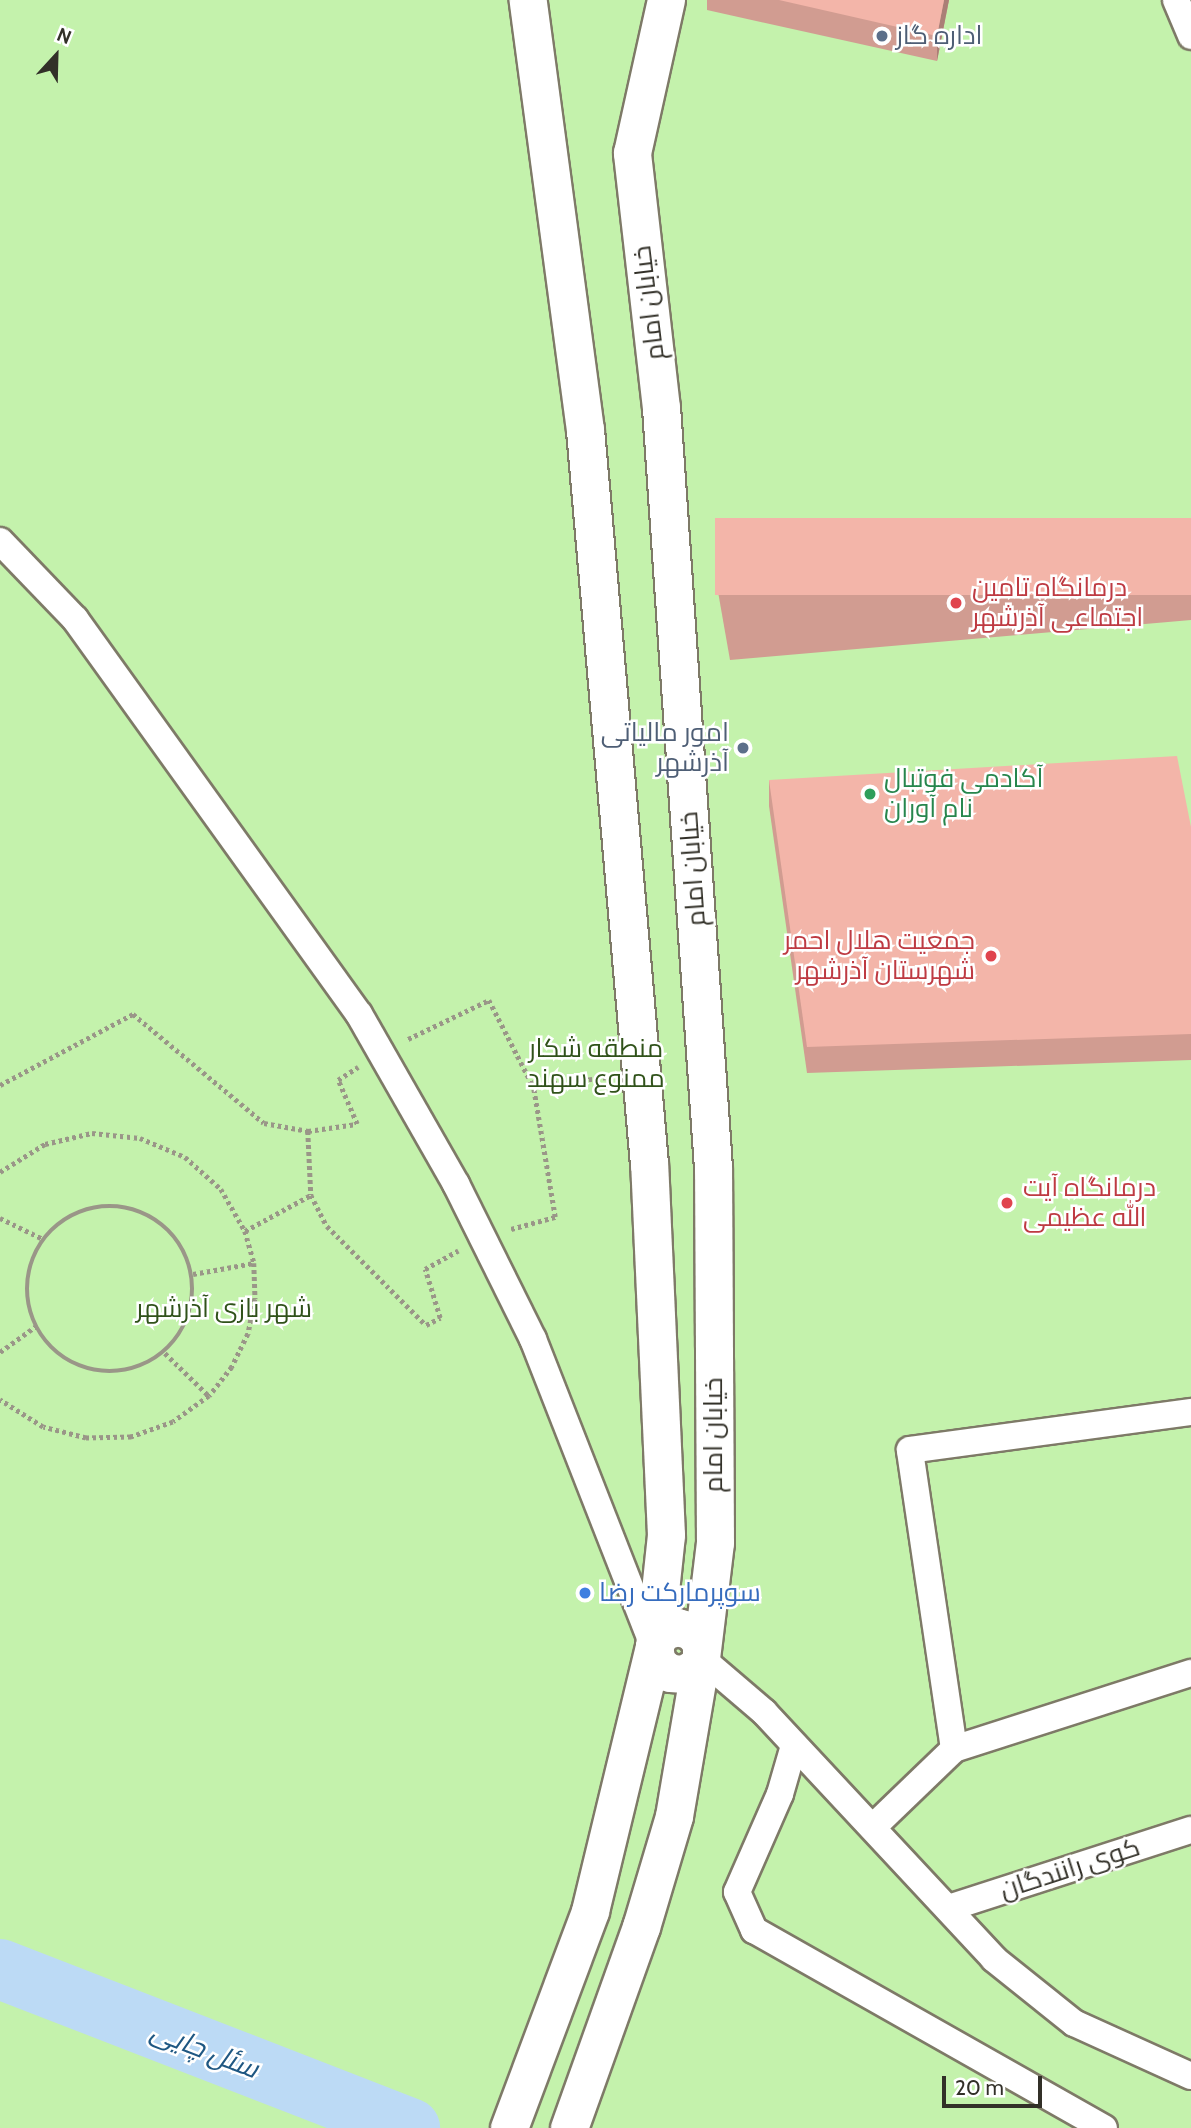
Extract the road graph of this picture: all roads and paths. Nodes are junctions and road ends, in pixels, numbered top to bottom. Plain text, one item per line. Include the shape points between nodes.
1 (527, 0) edge
2 (666, 0) edge
3 (1176, 0) edge
4 (1191, 36) edge
5 (0, 541) edge
6 (381, 1051) junction
7 (641, 1074) junction
8 (0, 1086) edge
9 (533, 1086) junction
10 (308, 1131) junction
11 (0, 1172) edge
12 (311, 1195) junction
13 (0, 1218) edge
14 (246, 1231) junction
15 (483, 1237) junction
16 (43, 1239) junction
17 (254, 1263) junction
18 (193, 1274) junction
19 (36, 1326) junction
20 (0, 1352) edge
21 (165, 1353) junction
22 (209, 1396) junction
23 (0, 1400) edge
24 (1191, 1412) edge
25 (666, 1535) junction
26 (611, 1542) junction
27 (654, 1647) junction
28 (701, 1658) junction
29 (1191, 1673) edge
30 (793, 1749) junction
31 (954, 1749) junction
32 (873, 1827) junction
33 (1191, 1830) edge
34 (950, 1908) junction
35 (1191, 2076) edge
36 (509, 2128) edge
37 (569, 2128) edge
38 (1104, 2128) edge

1 - 7 main road, خیابان امام via 585,430
2 - 28 main road, خیابان امام via 632,153 661,408 713,1168 715,1543
3 - 4 street
5 - 6 street via 75,619 336,981
6 - 9 path via 489,1000
6 - 10 path via 338,1080 357,1124
6 - 15 street
7 - 9 path
7 - 25 main road, خیابان امام
8 - 10 path via 133,1014 264,1123
9 - 15 path via 555,1216
10 - 12 path
11 - 14 path via 45,1144 92,1133 140,1138 185,1157 221,1189
12 - 14 path
12 - 15 path via 327,1226 426,1325 440,1318 425,1269
13 - 16 path
14 - 17 path
15 - 26 street via 533,1339
16 - 18 path via 84,1210 110,1206 138,1211 164,1225
16 - 19 path via 26,1286
17 - 18 path
17 - 22 path via 255,1299 248,1334 232,1367
18 - 21 path via 193,1303 184,1331
19 - 20 path
19 - 21 path via 57,1354 83,1368 111,1373 140,1367
21 - 22 path
22 - 23 path via 173,1422 131,1437 86,1438 43,1427
24 - 31 street via 910,1450
25 - 26 street via 656,1556 636,1560
25 - 27 main road, خیابان امام
26 - 27 street
27 - 28 main road via 662,1632 685,1628 698,1636
27 - 36 main road, خیابان امام via 590,1911
28 - 30 street via 764,1712
28 - 37 main road, خیابان امام via 674,1816
29 - 31 street
30 - 32 street
30 - 38 street via 780,1794 737,1892 754,1930
31 - 32 street
32 - 34 street
33 - 34 street, کوی رانندگان
34 - 35 street via 994,1959 1074,2023

